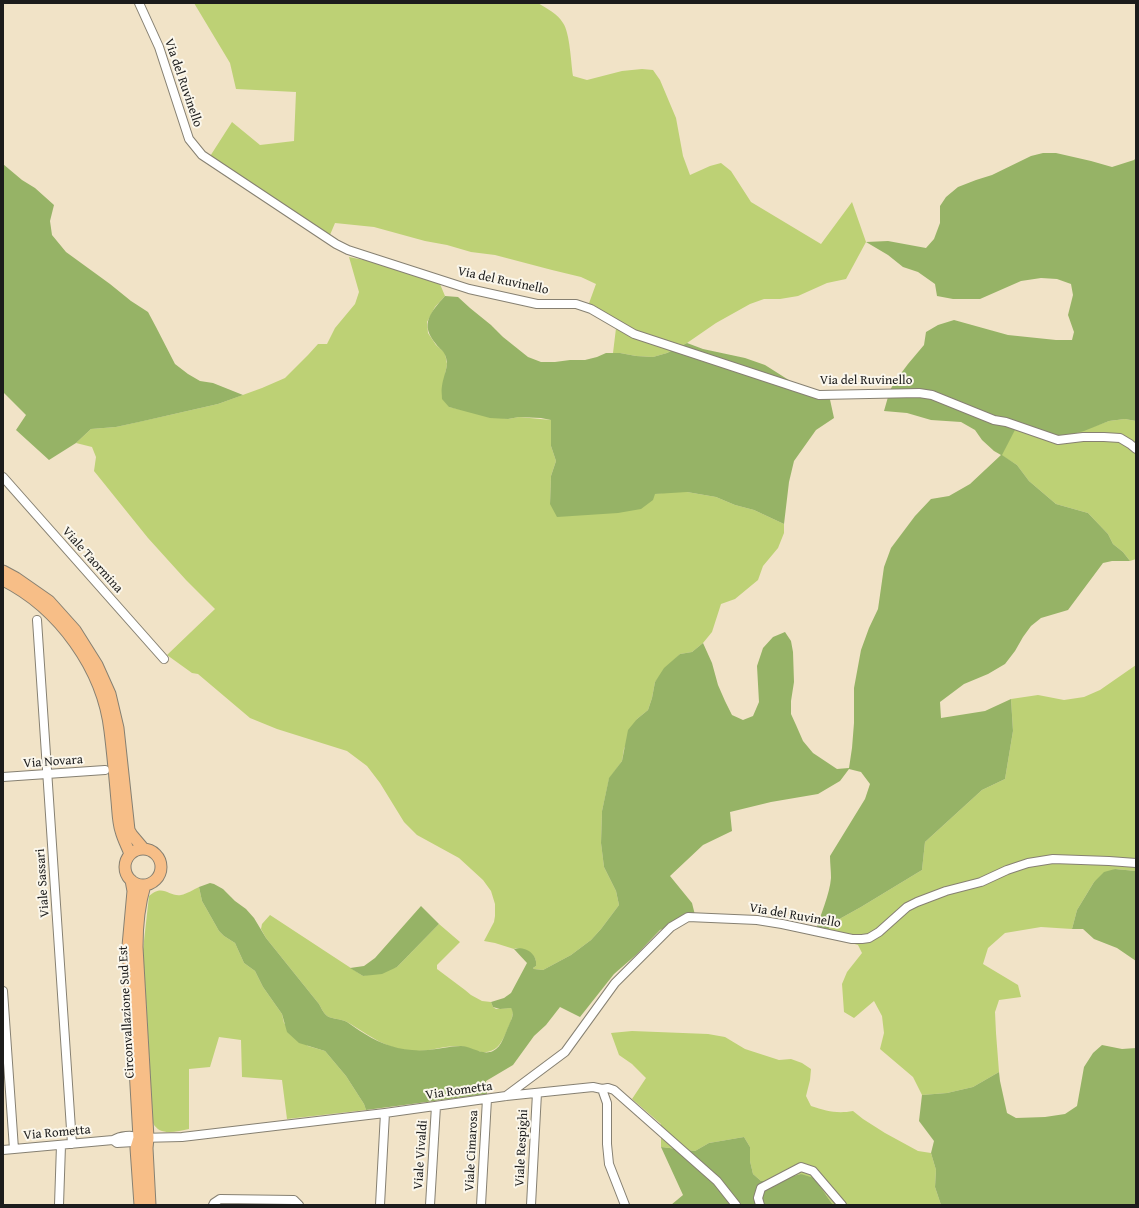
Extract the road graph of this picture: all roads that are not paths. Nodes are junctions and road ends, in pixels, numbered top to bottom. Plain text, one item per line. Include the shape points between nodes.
1 (139, 3) edge
2 (1136, 449) edge
3 (3, 477) edge
4 (3, 571) edge
5 (3, 580) edge
6 (37, 620) dead end
7 (164, 659) dead end
8 (105, 770) dead end
9 (48, 774) junction
10 (3, 777) edge
11 (143, 848) junction
12 (130, 854) junction
13 (1136, 863) edge
14 (131, 880) junction
15 (145, 885) junction
16 (3, 991) edge
17 (602, 1089) junction
18 (537, 1093) junction
19 (506, 1096) junction
20 (487, 1099) junction
21 (436, 1106) junction
22 (385, 1113) junction
23 (140, 1138) junction
24 (72, 1144) junction
25 (61, 1145) junction
26 (14, 1149) junction
27 (3, 1150) edge
28 (296, 1202) edge
29 (213, 1204) edge
30 (59, 1205) edge
31 (140, 1205) edge
32 (150, 1205) edge
33 (380, 1205) edge
34 (430, 1205) edge
35 (481, 1205) edge
36 (531, 1205) edge
37 (625, 1205) edge
38 (736, 1205) edge
39 (760, 1205) edge
40 (842, 1205) edge

1 - 2 street, Via del Ruvinello via 159,47 189,139 202,155 348,250 469,289 538,304 576,304 591,309 634,334 819,395 919,392 1058,440 1083,437 1120,438
3 - 7 street, Viale Taormina
4 - 11 main road via 49,601 75,630 97,665 110,694 118,728 129,830
5 - 12 main road via 44,608 70,637 90,668 102,697 110,729 120,830
6 - 9 street, Viale Sassari
8 - 9 street, Via Novara
9 - 10 street, Via Novara
9 - 24 street, Viale Sassari
11 - 12 main road
11 - 15 main road via 156,853 162,865 157,880
12 - 14 main road, Circonvallazione Sud Est via 125,867 126,874
13 - 19 street, Via del Ruvinello via 1053,859 1028,863 981,882 917,902 907,907 879,932 862,940 757,920 688,917 671,927 615,983 565,1052
14 - 15 main road via 135,884
14 - 23 main road, Circonvallazione Sud Est via 133,891 128,946
15 - 23 main road, Circonvallazione Sud Est via 137,930
16 - 26 street
17 - 18 street, Via Rometta via 593,1087
17 - 37 street via 607,1103 609,1164
17 - 38 street, Via Rometta via 614,1090 626,1100 717,1181
18 - 19 street, Via Rometta
18 - 36 street, Viale Respighi
19 - 20 street, Via Rometta
20 - 21 street, Via Rometta
20 - 35 street, Viale Cimarosa
21 - 22 street, Via Rometta
21 - 34 street, Viale Vivaldi
22 - 23 street, Via Rometta via 182,1137
22 - 33 street
23 - 24 street, Via Rometta via 134,1142 117,1143 113,1140
23 - 31 main road via 136,1148
23 - 32 main road via 147,1148
24 - 25 street, Via Rometta
25 - 26 street, Via Rometta
25 - 30 street
26 - 27 street, Via Rometta
28 - 29 street via 220,1199
39 - 40 street via 758,1198 761,1188 801,1168 813,1171

